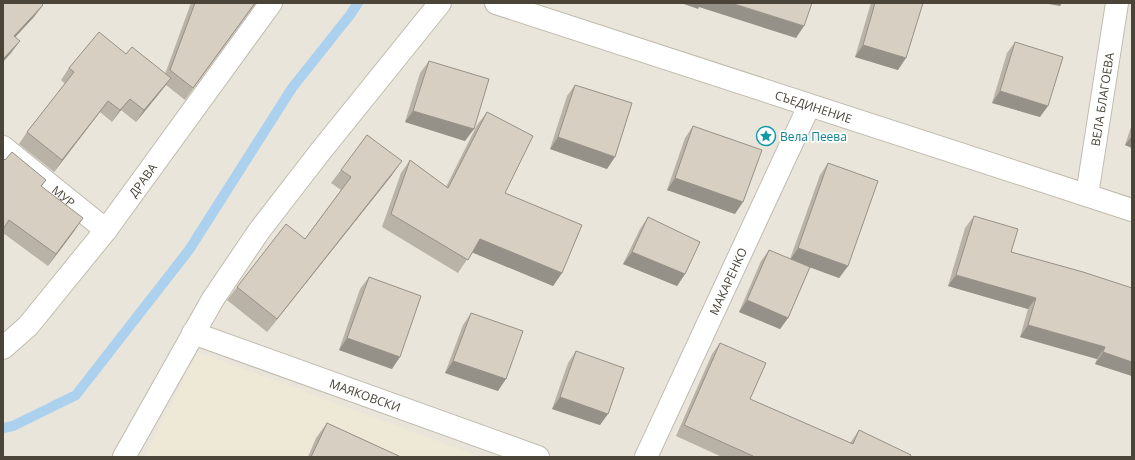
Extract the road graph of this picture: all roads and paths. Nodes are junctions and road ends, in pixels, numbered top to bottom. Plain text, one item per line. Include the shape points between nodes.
1 (271, 3) edge
2 (440, 3) edge
3 (496, 3) edge
4 (1117, 3) edge
5 (809, 106) junction
6 (3, 147) edge
7 (1087, 194) junction
8 (1132, 210) edge
9 (106, 230) junction
10 (193, 333) junction
11 (3, 348) edge
12 (120, 456) edge
13 (538, 457) edge
14 (646, 457) edge

1 - 9 street, ДРАВА
2 - 10 street via 259,231
3 - 5 street, СЪЕДИНЕНИЕ
4 - 7 street, ВЕЛА БЛАГОЕВА
5 - 7 street, СЪЕДИНЕНИЕ
5 - 14 street, МАКАРЕНКО
6 - 9 street, МУР
7 - 8 street, СЪЕДИНЕНИЕ
9 - 11 street, ДРАВА via 28,326
10 - 12 street
10 - 13 street, МАЯКОВСКИ

